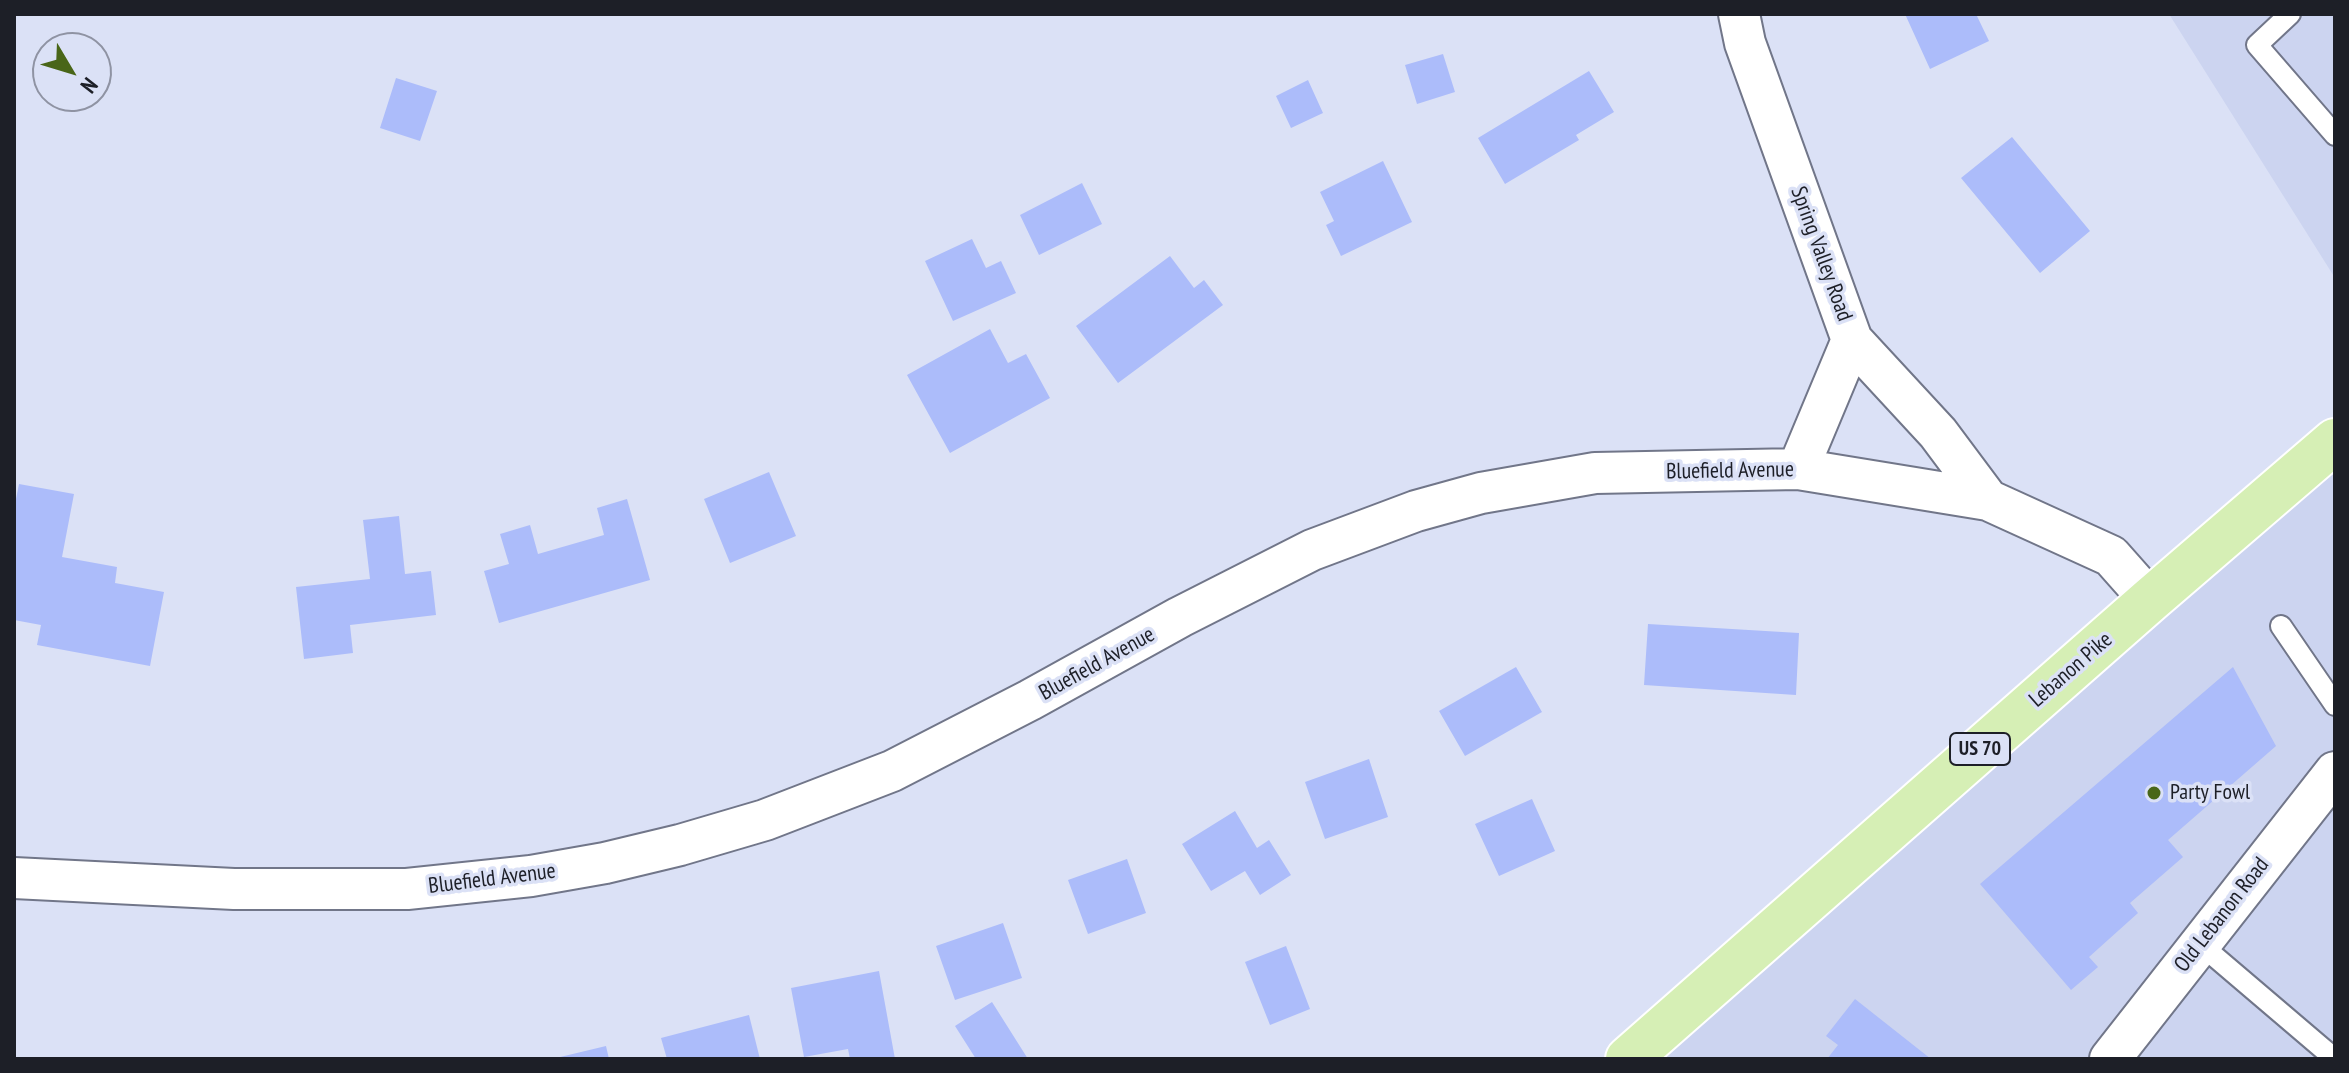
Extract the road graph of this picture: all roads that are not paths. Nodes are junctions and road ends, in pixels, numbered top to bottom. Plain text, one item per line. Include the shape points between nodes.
1 (1739, 14) edge
2 (2290, 14) edge
3 (2335, 135) edge
4 (1852, 340) junction
5 (2335, 441) edge
6 (1798, 469) junction
7 (1988, 500) junction
8 (2150, 600) junction
9 (2281, 626) dead end
10 (2335, 705) edge
11 (2335, 772) edge
12 (14, 878) edge
13 (2200, 944) junction
14 (1628, 1059) edge
15 (2111, 1059) edge
16 (2335, 1059) edge

1 - 4 street, Spring Valley Road
2 - 3 lane via 2257,45
4 - 6 street
4 - 7 street, Spring Valley Road via 1938,433
5 - 8 main road, Lebanon Pike / US 70
6 - 7 street, Bluefield Avenue
6 - 12 street, Bluefield Avenue via 1595,473 1481,493 1416,511 1312,550 892,771 765,820 605,863 475,884 379,890
7 - 8 street, Bluefield Avenue via 2111,556
8 - 14 main road, Lebanon Pike / US 70
9 - 10 lane
11 - 13 street, Old Lebanon Road
13 - 15 street, Old Lebanon Road
13 - 16 lane

